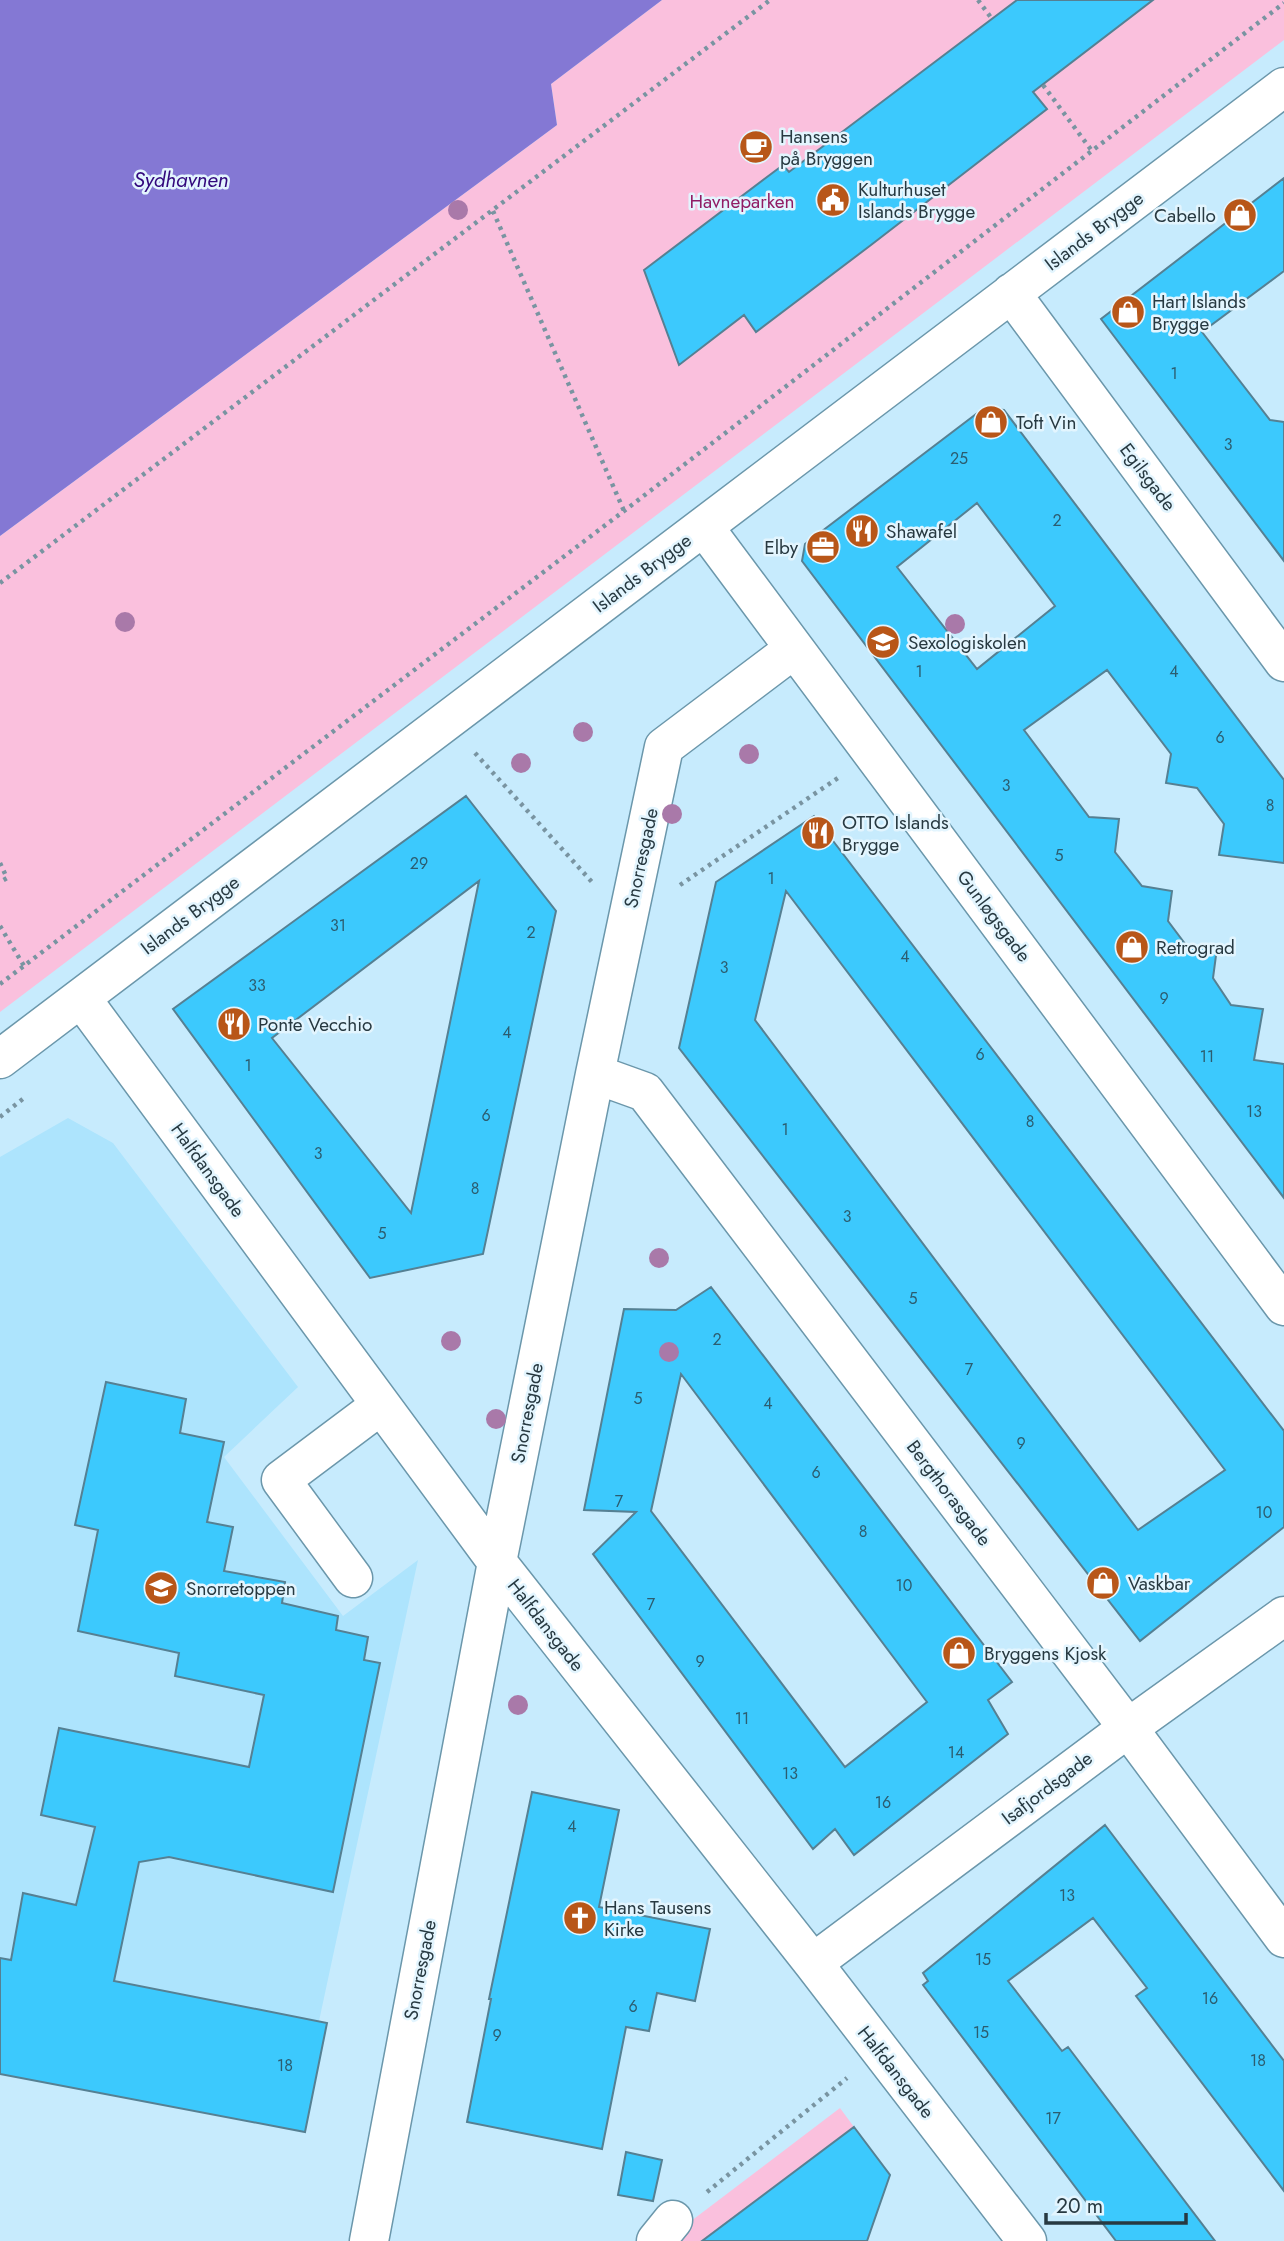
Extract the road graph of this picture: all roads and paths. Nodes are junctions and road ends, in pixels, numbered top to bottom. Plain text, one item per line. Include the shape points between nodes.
1 (770, 0) edge
2 (978, 0) edge
3 (1282, 2) edge
4 (992, 19) dead end
5 (1043, 85) dead end
6 (1284, 87) edge
7 (1092, 151) junction
8 (493, 211) junction
9 (1011, 293) junction
10 (624, 511) junction
11 (704, 527) junction
12 (0, 583) edge
13 (794, 649) junction
14 (1284, 662) edge
15 (447, 721) junction
16 (873, 755) junction
17 (0, 863) edge
18 (0, 882) edge
19 (627, 921) junction
20 (0, 926) edge
21 (24, 966) junction
22 (0, 984) edge
23 (81, 998) junction
24 (0, 1059) edge
25 (595, 1074) junction
26 (1284, 1306) edge
27 (381, 1405) junction
28 (497, 1562) junction
29 (354, 1577) dead end
30 (1284, 1616) edge
31 (1128, 1728) junction
32 (1284, 1938) edge
33 (813, 1964) junction
34 (880, 2051) junction
35 (665, 2231) edge
36 (369, 2241) edge
37 (1027, 2241) edge

1 - 8 path
2 - 4 path
3 - 7 path
5 - 7 path
6 - 9 street, Islands Brygge
7 - 10 path
8 - 10 path
8 - 12 path
9 - 11 street, Islands Brygge
9 - 14 street, Egilsgade
10 - 21 path
11 - 13 street, Gunløgsgade
11 - 15 street, Islands Brygge
13 - 16 street, Gunløgsgade
13 - 19 street, Snorresgade via 664,747
15 - 19 path
15 - 23 street, Islands Brygge
16 - 19 path
16 - 26 street, Gunløgsgade
17 - 18 path via 7,878
19 - 25 street, Snorresgade
20 - 21 path
21 - 22 path
23 - 24 street, Islands Brygge
23 - 27 street, Halfdansgade
25 - 28 street, Snorresgade
25 - 31 street, Bergthorasgade via 645,1092
27 - 28 street, Halfdansgade
27 - 29 street via 281,1480
28 - 33 street, Halfdansgade
28 - 36 street, Snorresgade
30 - 31 street, Isafjordsgade
31 - 32 street, Bergthorasgade
31 - 33 street, Isafjordsgade
33 - 34 street, Halfdansgade
34 - 35 path
34 - 37 street, Halfdansgade

